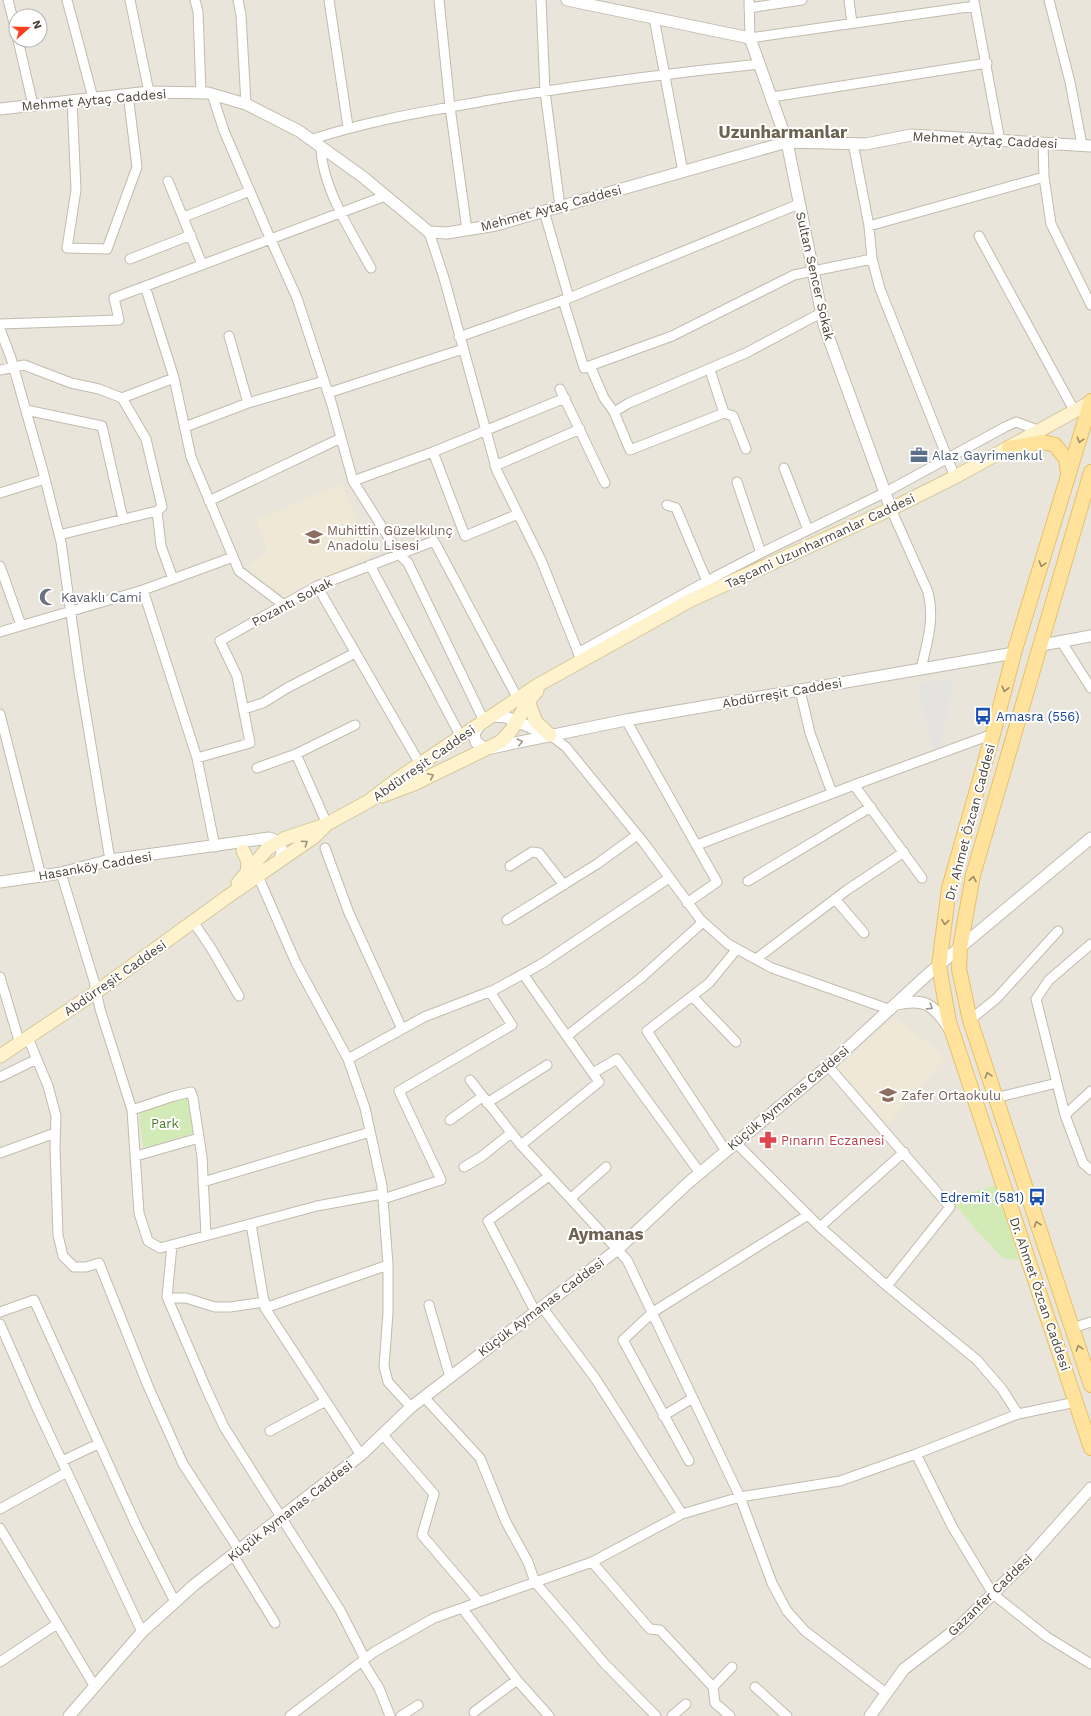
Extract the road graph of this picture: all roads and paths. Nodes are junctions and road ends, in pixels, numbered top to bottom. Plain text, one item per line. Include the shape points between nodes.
1 (67, 0) edge
2 (130, 0) edge
3 (195, 0) edge
4 (238, 0) edge
5 (329, 0) edge
6 (439, 0) edge
7 (541, 0) edge
8 (567, 0) edge
9 (802, 0) edge
10 (849, 0) edge
11 (1049, 0) edge
12 (974, 3) edge
13 (749, 4) edge
14 (654, 18) junction
15 (852, 23) junction
16 (750, 38) junction
17 (20, 48) edge
18 (986, 63) junction
19 (760, 64) junction
20 (663, 73) junction
21 (545, 91) junction
22 (149, 92) junction
23 (207, 93) junction
24 (128, 94) junction
25 (772, 97) junction
26 (93, 98) junction
27 (72, 100) junction
28 (246, 104) junction
29 (33, 105) junction
30 (450, 107) junction
31 (0, 109) edge
32 (348, 128) junction
33 (310, 140) junction
34 (1000, 140) junction
35 (787, 142) junction
36 (853, 143) junction
37 (1043, 144) junction
38 (1087, 145) edge
39 (321, 148) junction
40 (683, 172) junction
41 (1044, 177) junction
42 (168, 181) dead end
43 (250, 191) junction
44 (385, 196) junction
45 (799, 204) junction
46 (560, 207) junction
47 (544, 211) junction
48 (340, 212) junction
49 (184, 217) junction
50 (869, 226) junction
51 (467, 230) junction
52 (428, 232) junction
53 (191, 235) junction
54 (979, 236) dead end
55 (270, 238) junction
56 (130, 259) dead end
57 (872, 259) junction
58 (202, 264) junction
59 (371, 268) dead end
60 (813, 272) junction
61 (145, 286) junction
62 (566, 299) junction
63 (1091, 305) edge
64 (821, 313) junction
65 (0, 324) edge
66 (0, 330) edge
67 (229, 336) dead end
68 (460, 337) junction
69 (463, 349) junction
70 (14, 366) junction
71 (590, 366) junction
72 (0, 370) edge
73 (710, 370) junction
74 (174, 378) junction
75 (324, 381) junction
76 (560, 389) dead end
77 (328, 393) junction
78 (122, 398) junction
79 (564, 398) junction
80 (1091, 402) edge
81 (248, 403) junction
82 (26, 410) junction
83 (614, 412) junction
84 (724, 412) junction
85 (1074, 412) junction
86 (185, 427) junction
87 (580, 429) junction
88 (485, 431) junction
89 (1040, 431) junction
90 (341, 438) junction
91 (1009, 448) junction
92 (746, 449) dead end
93 (433, 452) junction
94 (947, 459) junction
95 (495, 466) junction
96 (784, 468) dead end
97 (1091, 472) edge
98 (955, 477) junction
99 (1068, 477) junction
100 (45, 479) junction
101 (353, 481) junction
102 (737, 482) dead end
103 (605, 483) dead end
104 (0, 493) edge
105 (884, 494) junction
106 (209, 500) junction
107 (667, 505) dead end
108 (891, 509) junction
109 (157, 511) junction
110 (518, 514) junction
111 (123, 519) junction
112 (808, 530) junction
113 (59, 535) junction
114 (761, 553) junction
115 (398, 554) junction
116 (233, 557) junction
117 (370, 565) junction
118 (0, 566) edge
119 (173, 579) junction
120 (317, 586) junction
121 (709, 586) junction
122 (143, 590) junction
123 (284, 605) junction
124 (70, 611) junction
125 (21, 625) junction
126 (0, 632) edge
127 (1091, 636) edge
128 (1061, 641) junction
129 (1042, 644) junction
130 (355, 653) junction
131 (1014, 653) junction
132 (580, 658) junction
133 (921, 669) junction
134 (1091, 688) edge
135 (800, 690) junction
136 (523, 700) junction
137 (244, 709) junction
138 (0, 714) edge
139 (626, 720) junction
140 (485, 721) junction
141 (516, 721) junction
142 (355, 725) dead end
143 (994, 734) junction
144 (550, 735) junction
145 (461, 738) junction
146 (491, 748) junction
147 (296, 754) junction
148 (197, 758) junction
149 (420, 764) junction
150 (257, 768) dead end
151 (854, 784) junction
152 (832, 793) junction
153 (369, 801) junction
154 (871, 807) junction
155 (327, 824) junction
156 (637, 835) junction
157 (1091, 838) edge
158 (274, 840) junction
159 (697, 845) junction
160 (215, 847) junction
161 (325, 848) dead end
162 (243, 852) junction
163 (904, 852) junction
164 (258, 859) junction
165 (110, 860) junction
166 (278, 861) junction
167 (510, 866) dead end
168 (61, 873) junction
169 (252, 875) junction
170 (41, 876) junction
171 (669, 878) junction
172 (922, 878) dead end
173 (748, 881) dead end
174 (0, 882) edge
175 (564, 885) junction
176 (835, 899) junction
177 (687, 902) junction
178 (507, 920) dead end
179 (194, 922) junction
180 (703, 922) junction
181 (1058, 931) dead end
182 (864, 933) dead end
183 (1091, 944) edge
184 (737, 948) junction
185 (960, 948) junction
186 (756, 959) junction
187 (939, 966) junction
188 (523, 974) junction
189 (0, 977) edge
190 (96, 992) junction
191 (490, 992) junction
192 (239, 996) dead end
193 (692, 996) junction
194 (894, 1007) junction
195 (970, 1020) junction
196 (402, 1029) junction
197 (952, 1033) junction
198 (567, 1036) junction
199 (24, 1041) junction
200 (736, 1042) dead end
201 (0, 1056) edge
202 (37, 1059) junction
203 (348, 1059) junction
204 (547, 1065) dead end
205 (828, 1066) junction
206 (593, 1073) junction
207 (0, 1076) edge
208 (470, 1080) dead end
209 (1057, 1083) junction
210 (1091, 1091) edge
211 (995, 1098) junction
212 (485, 1100) junction
213 (132, 1110) junction
214 (1065, 1115) junction
215 (450, 1120) dead end
216 (370, 1132) junction
217 (55, 1133) junction
218 (511, 1133) junction
219 (199, 1138) junction
220 (735, 1142) junction
221 (521, 1145) junction
222 (726, 1151) junction
223 (904, 1152) junction
224 (0, 1153) edge
225 (136, 1156) junction
226 (606, 1166) dead end
227 (464, 1167) dead end
228 (1091, 1170) edge
229 (700, 1173) junction
230 (549, 1176) junction
231 (203, 1182) junction
232 (383, 1197) junction
233 (571, 1198) junction
234 (808, 1215) junction
235 (250, 1224) junction
236 (820, 1227) junction
237 (206, 1235) junction
238 (172, 1244) junction
239 (618, 1249) junction
240 (388, 1265) junction
241 (887, 1286) junction
242 (168, 1298) junction
243 (429, 1304) dead end
244 (265, 1305) junction
245 (538, 1309) junction
246 (0, 1312) edge
247 (653, 1312) junction
248 (1091, 1322) edge
249 (0, 1324) edge
250 (1072, 1328) junction
251 (450, 1377) junction
252 (1091, 1385) edge
253 (424, 1397) junction
254 (693, 1398) junction
255 (326, 1401) junction
256 (1076, 1402) junction
257 (411, 1407) junction
258 (1018, 1414) junction
259 (663, 1416) junction
260 (270, 1431) dead end
261 (382, 1435) junction
262 (98, 1444) junction
263 (1091, 1448) edge
264 (916, 1454) junction
265 (361, 1455) junction
266 (62, 1461) junction
267 (689, 1461) dead end
268 (67, 1472) junction
269 (1091, 1488) edge
270 (740, 1496) junction
271 (0, 1508) edge
272 (682, 1514) junction
273 (281, 1519) junction
274 (0, 1528) edge
275 (236, 1552) junction
276 (592, 1562) junction
277 (535, 1582) junction
278 (993, 1594) junction
279 (175, 1602) junction
280 (479, 1602) junction
281 (462, 1608) junction
282 (275, 1623) dead end
283 (57, 1624) junction
284 (142, 1632) junction
285 (364, 1660) junction
286 (0, 1662) edge
287 (1091, 1664) edge
288 (732, 1667) dead end
289 (517, 1680) junction
290 (95, 1687) junction
291 (712, 1687) junction
292 (755, 1687) dead end
293 (886, 1694) junction
294 (686, 1704) dead end
295 (418, 1705) dead end
296 (474, 1712) dead end
297 (69, 1716) edge
298 (290, 1716) edge
299 (390, 1716) edge
300 (401, 1716) edge
301 (549, 1716) edge
302 (656, 1716) edge
303 (672, 1716) edge
304 (730, 1716) edge
305 (787, 1716) edge
306 (870, 1716) edge

1 - 26 street
2 - 22 street
3 - 23 street
4 - 28 street
5 - 32 street
6 - 30 street
7 - 21 street
8 - 14 street
9 - 13 street
10 - 15 street
11 - 38 street
12 - 15 street
12 - 18 street
13 - 16 street
14 - 16 street
14 - 20 street
15 - 16 street
16 - 19 street, Sultan Sencer Sokak
17 - 29 street
18 - 25 street
18 - 34 street
19 - 20 street
19 - 25 street, Sultan Sencer Sokak
20 - 21 street
20 - 40 street
21 - 30 street
21 - 46 street
22 - 23 street, Mehmet Aytaç Caddesi
22 - 24 street, Mehmet Aytaç Caddesi
23 - 28 street, Mehmet Aytaç Caddesi
23 - 43 street
24 - 26 street, Mehmet Aytaç Caddesi
24 - 27 street via 137,167 107,248 67,248 76,190
25 - 35 street, Sultan Sencer Sokak
26 - 27 street, Mehmet Aytaç Caddesi
27 - 29 street, Mehmet Aytaç Caddesi
28 - 33 street, Mehmet Aytaç Caddesi via 299,131
29 - 31 street, Mehmet Aytaç Caddesi
30 - 32 street
30 - 51 street
32 - 33 street
33 - 39 street, Mehmet Aytaç Caddesi
34 - 36 street, Mehmet Aytaç Caddesi via 911,135 866,144
34 - 37 street, Mehmet Aytaç Caddesi
35 - 36 street, Mehmet Aytaç Caddesi
35 - 40 street, Mehmet Aytaç Caddesi
35 - 45 street, Sultan Sencer Sokak
36 - 50 street
37 - 38 street, Mehmet Aytaç Caddesi
37 - 41 street
39 - 44 street, Mehmet Aytaç Caddesi
39 - 48 street via 322,161
40 - 46 street, Mehmet Aytaç Caddesi
41 - 50 street
41 - 63 street via 1051,224
42 - 49 street
43 - 49 street
43 - 55 street
44 - 48 street
44 - 52 street, Mehmet Aytaç Caddesi
45 - 60 street, Sultan Sencer Sokak
45 - 62 street
46 - 47 street, Mehmet Aytaç Caddesi
47 - 51 street, Mehmet Aytaç Caddesi via 496,225
47 - 62 street
48 - 55 street
48 - 59 street
49 - 53 street
50 - 57 street
51 - 52 street, Mehmet Aytaç Caddesi
52 - 68 street
53 - 56 street
53 - 58 street
54 - 85 street
55 - 58 street
55 - 75 street via 297,298
57 - 60 street
57 - 94 street via 880,289
58 - 61 street
60 - 64 street, Sultan Sencer Sokak
60 - 71 street via 794,275 672,336
61 - 65 street via 114,298 119,320
61 - 74 street
62 - 68 street
62 - 71 street via 584,368
64 - 73 street
64 - 105 street, Sultan Sencer Sokak
66 - 70 street
67 - 81 street
68 - 69 street
69 - 77 street
69 - 88 street
70 - 72 street
70 - 78 street via 24,365 71,384 99,388
70 - 82 street
71 - 83 street via 604,398
73 - 83 street via 629,402
73 - 84 street
74 - 78 street
74 - 86 street
75 - 77 street
75 - 81 street
76 - 79 street
77 - 90 street
78 - 109 street via 146,438 162,507
79 - 87 street
79 - 88 street
80 - 85 main road, Taşcami Uzunharmanlar Caddesi
80 -> 99 main road, Dr. Ahmet Özcan Caddesi
81 - 86 street
82 - 100 street
82 - 111 street via 102,426
83 - 84 street via 630,450
84 - 92 street via 733,416
85 - 89 main road, Taşcami Uzunharmanlar Caddesi
86 - 106 street via 191,457
87 - 95 street
87 - 103 street
88 - 93 street
88 - 95 street
89 - 91 main road, Taşcami Uzunharmanlar Caddesi
89 - 94 street via 1016,422
90 - 101 street
90 - 106 street
91 - 98 main road, Taşcami Uzunharmanlar Caddesi
91 - 99 main road via 1043,442 1055,445 1066,459
93 - 101 street
93 - 110 street via 465,536
94 - 98 street
94 - 105 street
95 - 110 street
96 - 112 street
97 - 129 main road, Dr. Ahmet Özcan Caddesi
98 - 108 main road, Taşcami Uzunharmanlar Caddesi
99 -> 131 main road, Dr. Ahmet Özcan Caddesi
100 - 104 street
100 - 113 street
101 - 115 street
102 - 114 street
105 - 108 street, Sultan Sencer Sokak
105 - 112 street
106 - 116 street
107 - 121 street via 676,508
108 - 121 main road, Taşcami Uzunharmanlar Caddesi
108 - 133 street via 928,592 931,605 932,618
109 - 111 street
109 - 119 street via 161,546
110 - 132 street via 540,560
111 - 113 street
112 - 114 street
113 - 124 street
114 - 121 street
115 - 117 street, Pozantı Sokak
115 - 136 street, Pozantı Sokak via 434,541
115 - 140 street via 408,563
116 - 119 street
116 - 123 street via 239,572
117 - 120 street, Pozantı Sokak
117 - 145 street
118 - 125 street
119 - 122 street
120 - 123 street, Pozantı Sokak
120 - 130 street
121 - 132 main road, Taşcami Uzunharmanlar Caddesi via 682,605
122 - 124 street
122 - 148 street
123 - 137 street, Pozantı Sokak via 220,641 238,676
124 - 125 street
124 - 165 street
125 - 126 street
127 - 128 street
128 - 129 street
128 - 134 street
185 -> 129 main road, Dr. Ahmet Özcan Caddesi via 973,875
130 - 137 street via 263,703
130 - 149 street
131 - 133 street, Abdürreşit Caddesi
131 -> 143 main road, Dr. Ahmet Özcan Caddesi
132 - 136 main road, Taşcami Uzunharmanlar Caddesi
133 - 135 street, Abdürreşit Caddesi
135 - 139 street, Abdürreşit Caddesi
135 - 152 street via 810,733
136 - 140 main road, Taşcami Uzunharmanlar Caddesi
136 - 141 main road, Taşcami Uzunharmanlar Caddesi
136 - 144 main road via 536,722
137 - 148 street via 250,743
138 - 170 street
139 - 144 street, Abdürreşit Caddesi
139 - 159 street
140 - 141 street via 501,715
140 - 145 main road, Abdürreşit Caddesi
140 - 146 street, Abdürreşit Caddesi via 474,734 476,742 484,748
141 - 144 street
141 - 146 main road, Taşcami Uzunharmanlar Caddesi via 504,739
142 - 147 street
143 - 151 street
143 -> 187 main road, Dr. Ahmet Özcan Caddesi via 949,888
146 -> 144 street, Abdürreşit Caddesi
144 - 156 street via 566,748
145 - 149 main road, Abdürreşit Caddesi
153 -> 146 main road, Abdürreşit Caddesi via 414,784
147 - 150 street
147 - 155 street
148 - 160 street
149 - 153 main road, Abdürreşit Caddesi
151 - 152 street
151 - 154 street
152 - 159 street
153 - 155 main road, Abdürreşit Caddesi
154 - 163 street
154 - 173 street
155 - 158 main road, Abdürreşit Caddesi
166 -> 155 main road, Abdürreşit Caddesi via 314,837
156 - 171 street
156 - 175 street
157 - 185 street, Küçük Aymanas Caddesi
158 - 160 street, Hasanköy Caddesi
158 - 164 main road, Abdürreşit Caddesi
158 - 166 street via 282,851
159 - 177 street via 717,882
160 - 162 street, Hasanköy Caddesi
160 - 165 street, Hasanköy Caddesi
161 - 196 street via 350,913
162 - 164 street, Hasanköy Caddesi
162 - 169 main road
163 - 172 street
163 - 176 street
164 - 166 street, Hasanköy Caddesi via 267,863
164 - 169 main road, Abdürreşit Caddesi
165 - 168 street, Hasanköy Caddesi
166 - 169 main road, Abdürreşit Caddesi
167 - 175 street via 532,852 538,854
168 - 170 street, Hasanköy Caddesi
168 - 190 street
169 - 179 main road, Abdürreşit Caddesi
169 - 203 street
170 - 174 street, Hasanköy Caddesi
171 - 177 street
171 - 188 street
175 - 178 street
176 - 182 street
176 - 186 street
177 - 180 street
179 - 190 main road, Abdürreşit Caddesi
179 - 192 street
180 - 184 street via 728,944
180 - 198 street via 642,977
181 - 195 street via 997,998
183 - 209 street via 1049,980 1036,999
184 - 186 street
184 - 193 street via 709,983
185 - 187 street, Küçük Aymanas Caddesi
185 - 195 main road, Dr. Ahmet Özcan Caddesi via 960,969
186 - 194 street via 772,968
187 - 194 street, Küçük Aymanas Caddesi
187 - 197 main road, Dr. Ahmet Özcan Caddesi
188 - 191 street
188 - 198 street
189 - 199 street
190 - 199 main road, Abdürreşit Caddesi
190 - 213 street
191 - 196 street via 424,1017
191 - 232 street via 512,1025 399,1091 441,1180
193 - 200 street
193 - 222 street via 648,1031
194 -> 197 street via 918,1001 930,1005 940,1014
194 - 205 street, Küçük Aymanas Caddesi
211 -> 195 main road, Dr. Ahmet Özcan Caddesi
196 - 203 street
197 - 256 main road, Dr. Ahmet Özcan Caddesi
198 - 206 street
199 - 201 main road, Abdürreşit Caddesi
199 - 202 street
202 - 207 street
202 - 217 street via 56,1116
203 - 216 street via 365,1108
204 - 212 street
205 - 220 street, Küçük Aymanas Caddesi
205 - 223 street
206 - 221 street via 599,1082
206 - 229 street via 617,1059
208 - 212 street
209 - 211 street
209 - 214 street
210 - 214 street
250 -> 211 main road, Dr. Ahmet Özcan Caddesi
212 - 215 street
212 - 218 street
213 - 219 street via 191,1092
213 - 225 street
214 - 228 street via 1083,1163
216 - 231 street
216 - 232 street
217 - 224 street
217 - 275 street via 58,1235 63,1256 74,1267 99,1263 148,1386 183,1464
218 - 221 street
218 - 227 street
219 - 225 street
219 - 231 street
220 - 222 street, Küçük Aymanas Caddesi
220 - 234 street
221 - 230 street
222 - 229 street, Küçük Aymanas Caddesi
223 - 236 street
223 - 241 street via 950,1207
225 - 238 street via 139,1213 148,1241 160,1248
226 - 233 street
229 - 239 street, Küçük Aymanas Caddesi
230 - 233 street
230 - 245 street via 488,1221
231 - 237 street
232 - 235 street via 317,1206
232 - 240 street
233 - 239 street
234 - 236 street
234 - 247 street
235 - 237 street
235 - 244 street
236 - 241 street
237 - 238 street
238 - 242 street
239 - 245 street, Küçük Aymanas Caddesi
239 - 247 street via 627,1260
240 - 244 street
240 - 257 street via 384,1366 388,1382
241 - 258 street via 976,1360 1002,1389
242 - 244 street via 186,1298 215,1306
242 - 273 street via 224,1426
243 - 251 street
244 - 255 street
245 - 251 street, Küçük Aymanas Caddesi
245 - 272 street via 595,1378
246 - 262 street via 34,1300
247 - 254 street
247 - 259 street via 623,1340
248 - 250 street
249 - 266 street
252 -> 250 main road, Dr. Ahmet Özcan Caddesi
251 - 253 street, Küçük Aymanas Caddesi
253 - 257 street, Küçük Aymanas Caddesi
253 - 277 street via 480,1458 506,1522 528,1562
254 - 259 street
254 - 270 street
255 - 260 street
255 - 265 street
256 - 258 street
256 - 263 main road, Dr. Ahmet Özcan Caddesi
257 - 261 street, Küçük Aymanas Caddesi
258 - 264 street
259 - 267 street
261 - 265 street, Küçük Aymanas Caddesi
261 - 280 street via 434,1494 422,1535
262 - 266 street
262 - 279 street
264 - 270 street via 840,1481
264 - 278 street via 953,1528
265 - 273 street, Küçük Aymanas Caddesi
266 - 268 street
268 - 271 street
268 - 284 street
269 - 278 street, Gazanfer Caddesi
270 - 272 street
270 - 293 street via 772,1583 787,1611 805,1631
272 - 276 street
273 - 275 street, Küçük Aymanas Caddesi
273 - 285 street via 340,1610
274 - 283 street
275 - 279 street, Küçük Aymanas Caddesi
275 - 282 street
276 - 277 street
276 - 291 street via 650,1628 660,1630
277 - 280 street
277 - 302 street via 605,1664
278 - 287 street via 1047,1637
278 - 293 street, Gazanfer Caddesi via 960,1627 904,1669
279 - 284 street, Küçük Aymanas Caddesi
280 - 281 street
281 - 285 street via 434,1618
281 - 289 street
283 - 286 street
283 - 290 street
284 - 290 street, Küçük Aymanas Caddesi
285 - 298 street
285 - 299 street
288 - 291 street
289 - 296 street
289 - 301 street
290 - 297 street, Küçük Aymanas Caddesi
291 - 304 street via 715,1703
292 - 305 street
293 - 306 street, Gazanfer Caddesi
294 - 303 street
295 - 300 street

